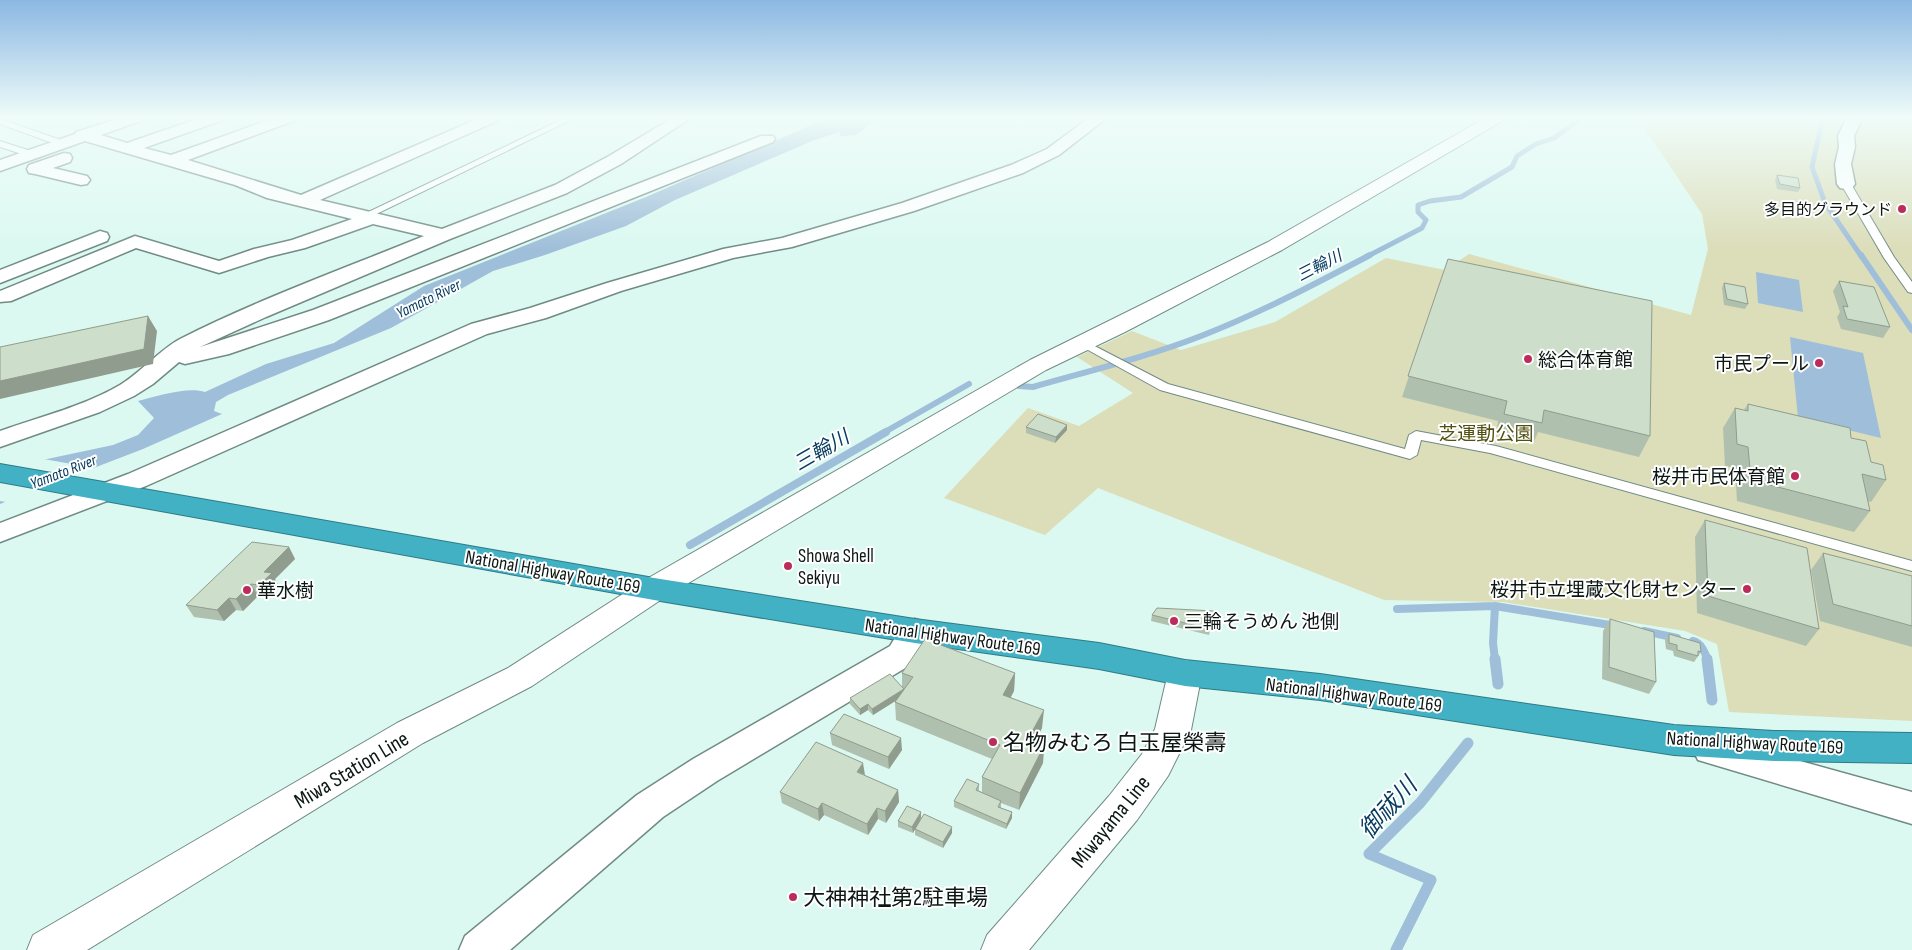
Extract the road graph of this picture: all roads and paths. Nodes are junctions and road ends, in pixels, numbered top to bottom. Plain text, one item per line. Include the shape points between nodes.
1 (12, 161) edge
2 (56, 161) edge
3 (393, 161) edge
4 (483, 161) edge
5 (613, 161) edge
6 (710, 161) edge
7 (1033, 161) edge
8 (1421, 161) edge
9 (1844, 161) edge
10 (172, 162) edge
11 (0, 166) edge
12 (81, 180) dead end
13 (1846, 184) joint
14 (303, 201) junction
15 (369, 217) junction
16 (443, 235) junction
17 (100, 237) dead end
18 (0, 277) edge
19 (1912, 290) edge
20 (4, 297) dead end
21 (1091, 346) junction
22 (165, 362) junction
23 (1134, 370) joint
24 (0, 439) edge
25 (0, 473) edge
26 (104, 490) junction
27 (0, 533) edge
28 (1912, 566) edge
29 (654, 589) junction
30 (915, 631) junction
31 (1184, 673) junction
32 (1676, 740) junction
33 (1912, 748) edge
34 (1912, 808) edge
35 (48, 950) edge
36 (479, 950) edge
37 (1002, 950) edge

1 - 11 street
2 - 12 street via 35,169
3 - 14 street
4 - 15 lane
5 - 16 street via 561,189
6 - 22 street via 321,315 221,350
7 - 26 street via 908,207 785,243 730,253 479,329
8 - 21 street, Miwa Station Line
9 - 13 street
10 - 14 street
13 - 19 lane via 1889,258
14 - 15 street
15 - 16 street
15 - 20 street via 298,244 219,267 135,242
16 - 22 street via 240,320 186,345
17 - 18 street
21 - 23 lane
21 - 29 street, Miwa Station Line via 1038,365
22 - 24 street via 126,391 91,408
23 - 28 lane via 1164,387 1410,454 1416,434 1491,449
25 - 26 highway, National Highway Route 169
26 - 27 street
26 - 29 highway, National Highway Route 169
29 - 30 highway, National Highway Route 169
29 - 35 street, Miwa Station Line via 520,677 410,733
30 - 31 highway, National Highway Route 169 via 1099,656
30 - 36 street via 901,656 704,770 650,806
31 - 32 highway, National Highway Route 169 via 1320,687
31 - 37 street, Miwayama Line via 1173,730 1155,765 1123,808
32 - 33 highway, National Highway Route 169 via 1774,746
32 - 34 street

